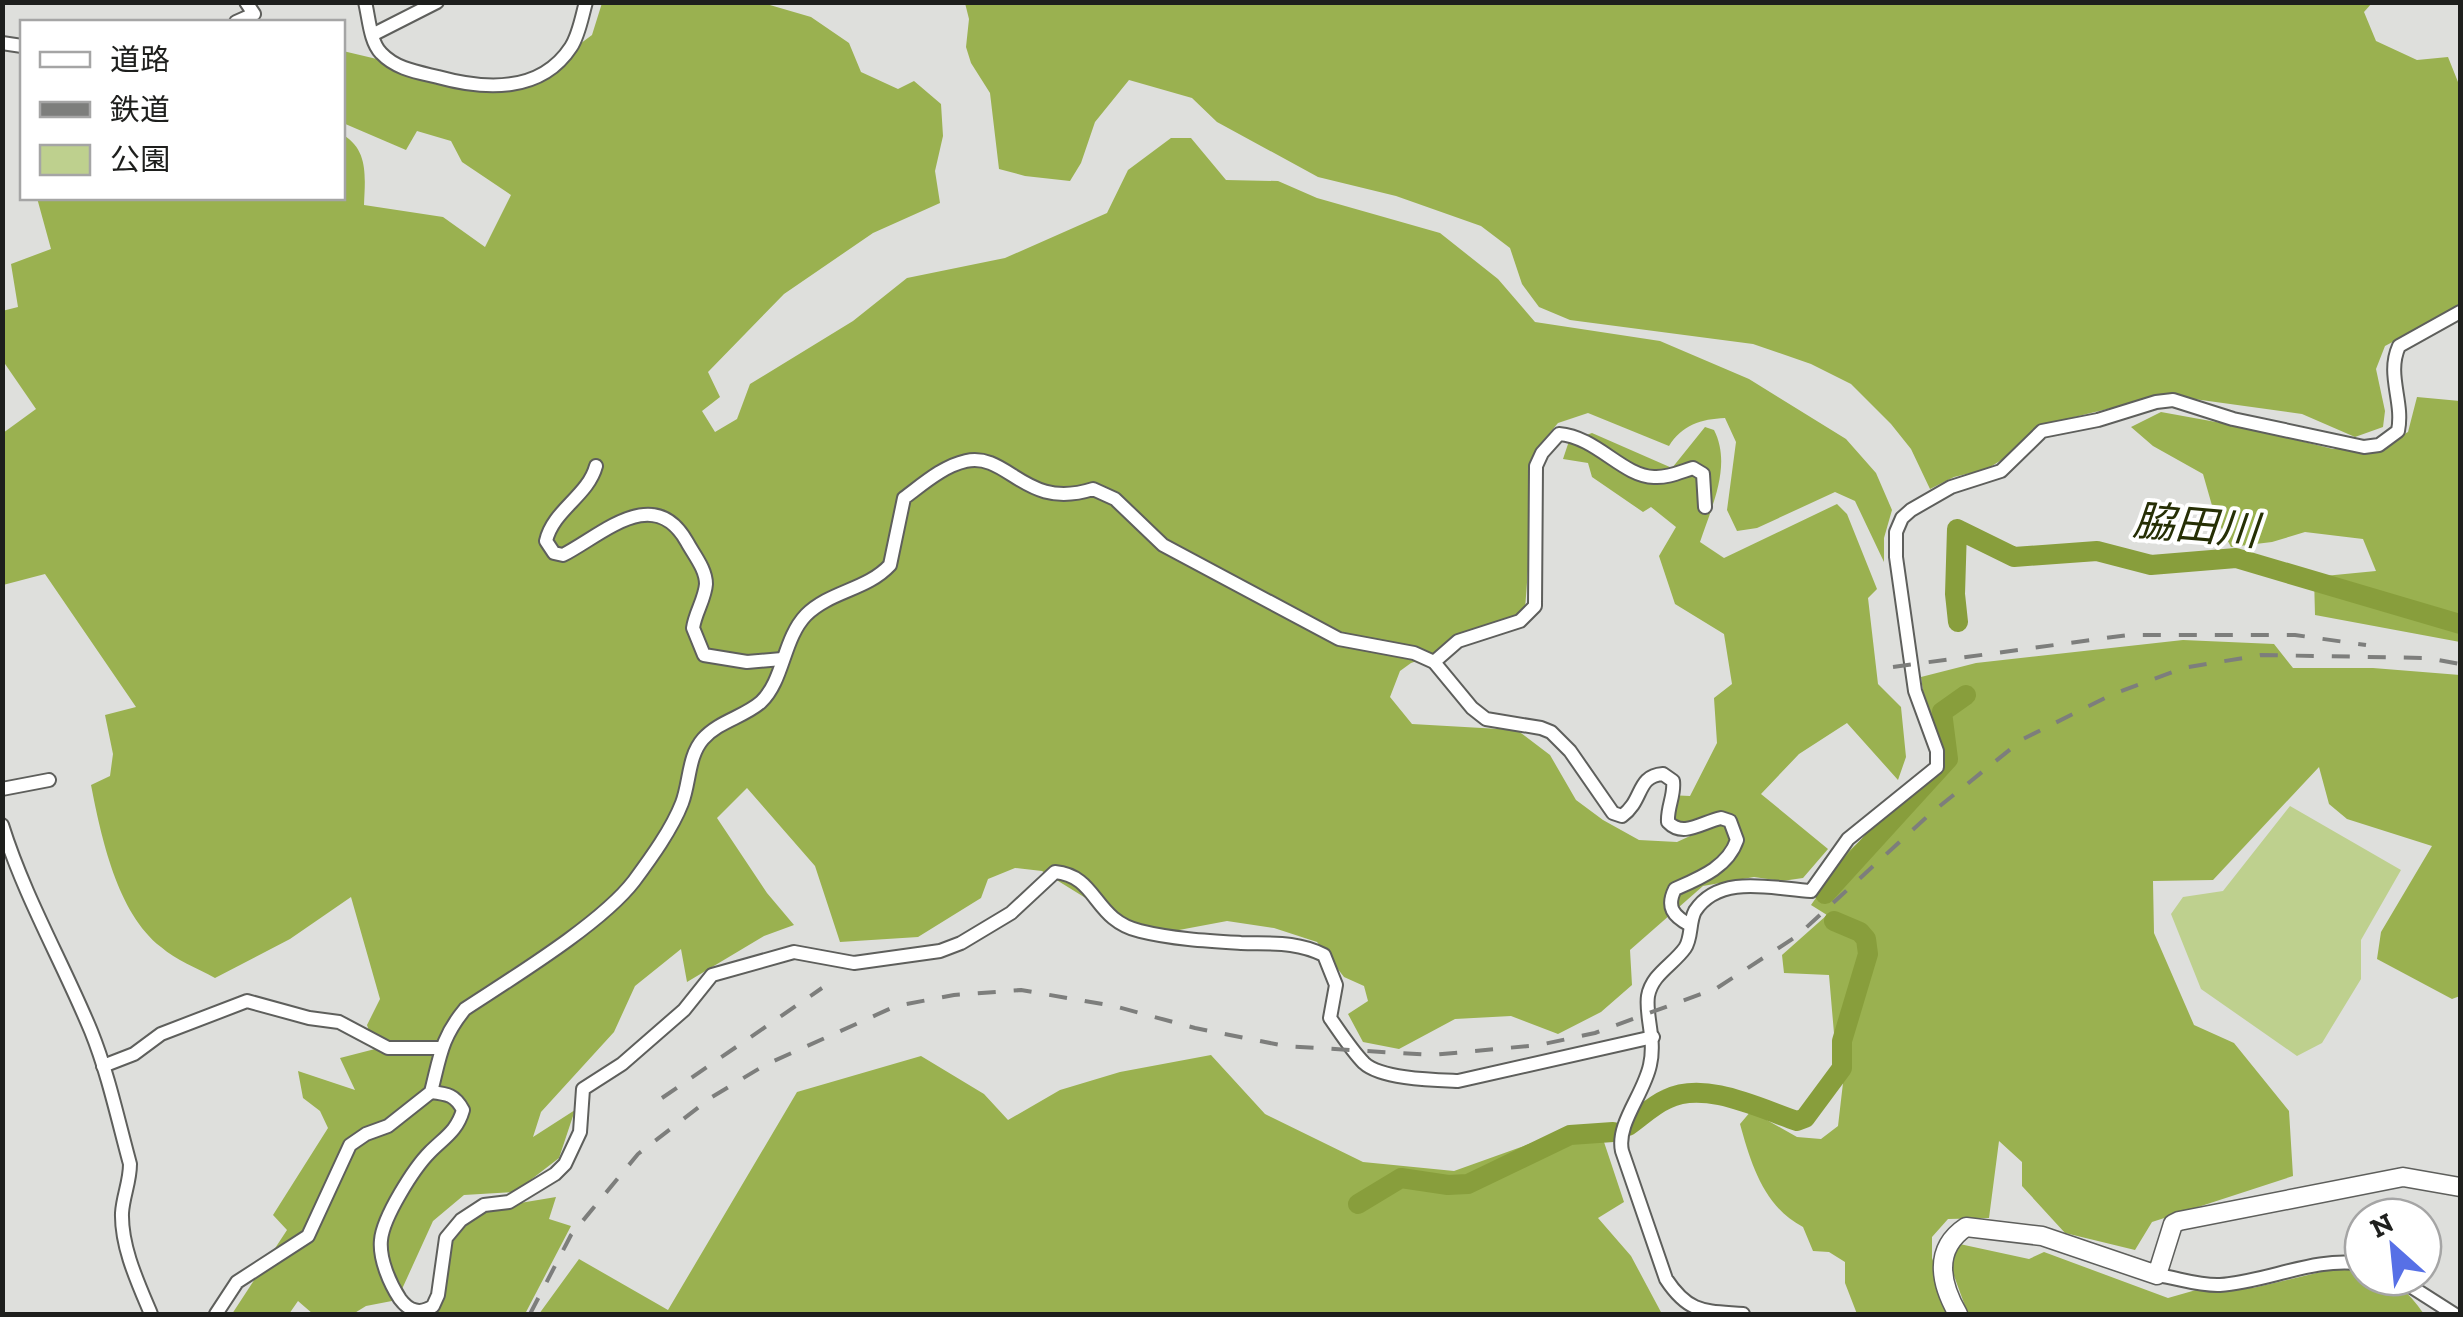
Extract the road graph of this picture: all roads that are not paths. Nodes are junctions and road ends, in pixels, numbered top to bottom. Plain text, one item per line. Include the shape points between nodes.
1 (246, 2) edge
2 (365, 2) edge
3 (436, 2) edge
4 (586, 2) edge
5 (240, 20) edge
6 (374, 34) junction
7 (2460, 312) edge
8 (596, 466) dead end
9 (1705, 507) dead end
10 (782, 659) junction
11 (1434, 662) junction
12 (49, 780) dead end
13 (2, 789) edge
14 (2, 824) edge
15 (1690, 925) junction
16 (1654, 1037) junction
17 (440, 1048) junction
18 (103, 1066) junction
19 (432, 1092) junction
20 (2460, 1187) edge
21 (2343, 1263) edge
22 (2157, 1275) junction
23 (2427, 1297) edge
24 (150, 1314) edge
25 (216, 1314) edge
26 (1743, 1314) edge
27 (1958, 1314) edge
28 (2454, 1314) edge

1 - 5 street via 254,14
2 - 6 street
3 - 6 street
4 - 6 street via 573,45 552,68 514,86 456,82 400,67 380,53
7 - 15 street via 2399,346 2392,372 2398,431 2379,445 2233,420 2173,400 2156,402 2042,432 2001,471 1951,487 1911,510 1896,532 1896,557 1914,691 1937,751 1936,768 1848,839 1811,891 1738,885 1706,900
8 - 10 street via 554,518 546,541 554,554 626,518 667,518 706,574 693,628 704,655
9 - 11 street via 1704,474 1693,468 1645,476 1583,439 1560,434 1536,466 1534,606 1520,621 1466,637
10 - 11 street via 806,615 890,565 904,498 938,473 978,460 1038,491 1074,495 1093,489 1116,499 1163,545 1339,639
10 - 17 street via 760,703 700,742 680,807 634,881 586,924 465,1009
11 - 15 street via 1486,720 1551,732 1613,813 1622,816 1635,807 1649,776 1663,774 1673,781 1667,812 1674,828 1730,822 1737,840 1732,854 1671,896 1673,914
12 - 13 street
14 - 18 street
15 - 16 street via 1687,946 1653,981 1647,1000
16 - 19 street via 1458,1081 1374,1069 1330,1018 1336,984 1324,954 1287,942 1143,932 1114,923 1083,883 1056,872 1010,913 940,951 854,962 794,952 712,976 667,1025 583,1088 576,1145 555,1174 461,1220 446,1238 433,1306 418,1311 397,1294 381,1240 418,1167 460,1122 457,1099
16 - 26 street via 1644,1090 1625,1121 1622,1151 1677,1296 1694,1309
17 - 18 street via 388,1048 339,1022 246,1002 161,1034
17 - 19 street
18 - 24 street via 130,1164 122,1231
19 - 25 street via 350,1145 308,1236 237,1282
20 - 22 street via 2402,1177 2179,1221
21 - 22 street via 2205,1286
22 - 27 street via 2042,1236 1966,1227 1942,1254
23 - 28 street

